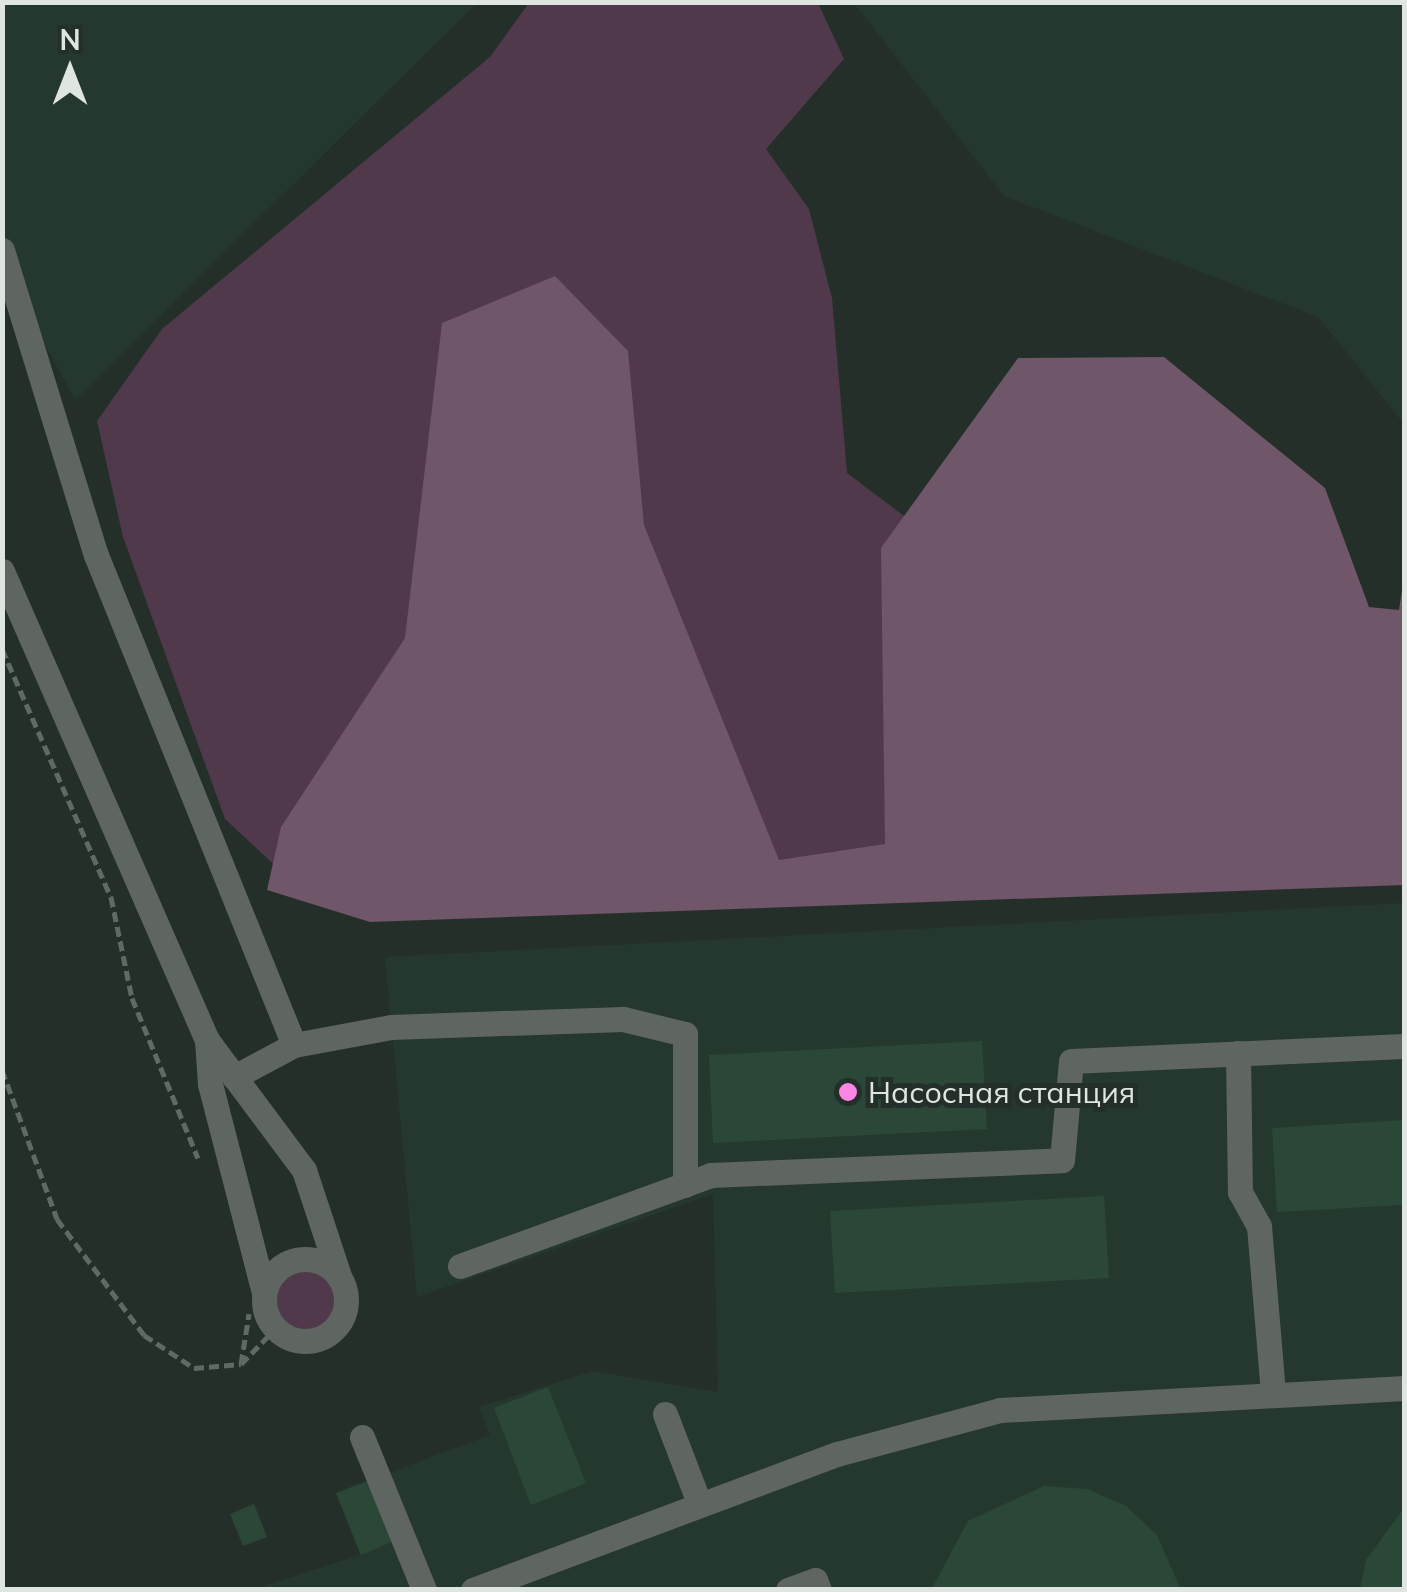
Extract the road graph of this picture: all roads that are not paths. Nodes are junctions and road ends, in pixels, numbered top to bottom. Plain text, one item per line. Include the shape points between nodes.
1 (2, 250) edge
2 (2, 571) edge
3 (207, 1040) junction
4 (294, 1046) junction
5 (1404, 1046) edge
6 (1238, 1053) junction
7 (234, 1076) junction
8 (685, 1185) junction
9 (460, 1266) dead end
10 (339, 1276) junction
11 (256, 1300) junction
12 (1404, 1388) edge
13 (1273, 1392) junction
14 (665, 1414) dead end
15 (362, 1437) dead end
16 (700, 1505) junction
17 (424, 1590) edge
18 (472, 1590) edge
19 (788, 1590) edge
20 (819, 1590) edge

1 - 4 street via 96,555
2 - 3 street
3 - 7 street
3 - 11 street via 210,1084
4 - 7 street
4 - 8 street via 391,1027 623,1019 685,1034
5 - 6 street
6 - 8 street via 1071,1061 1062,1160 711,1175
6 - 13 street via 1240,1192 1259,1226
7 - 10 street via 304,1170
8 - 9 street
10 - 11 street via 320,1262 296,1260 275,1271
10 - 11 street via 346,1302 328,1336 294,1340 275,1330
12 - 13 street
13 - 16 street via 1000,1410 837,1454
14 - 16 street
15 - 17 street
16 - 18 street
19 - 20 street via 815,1580

